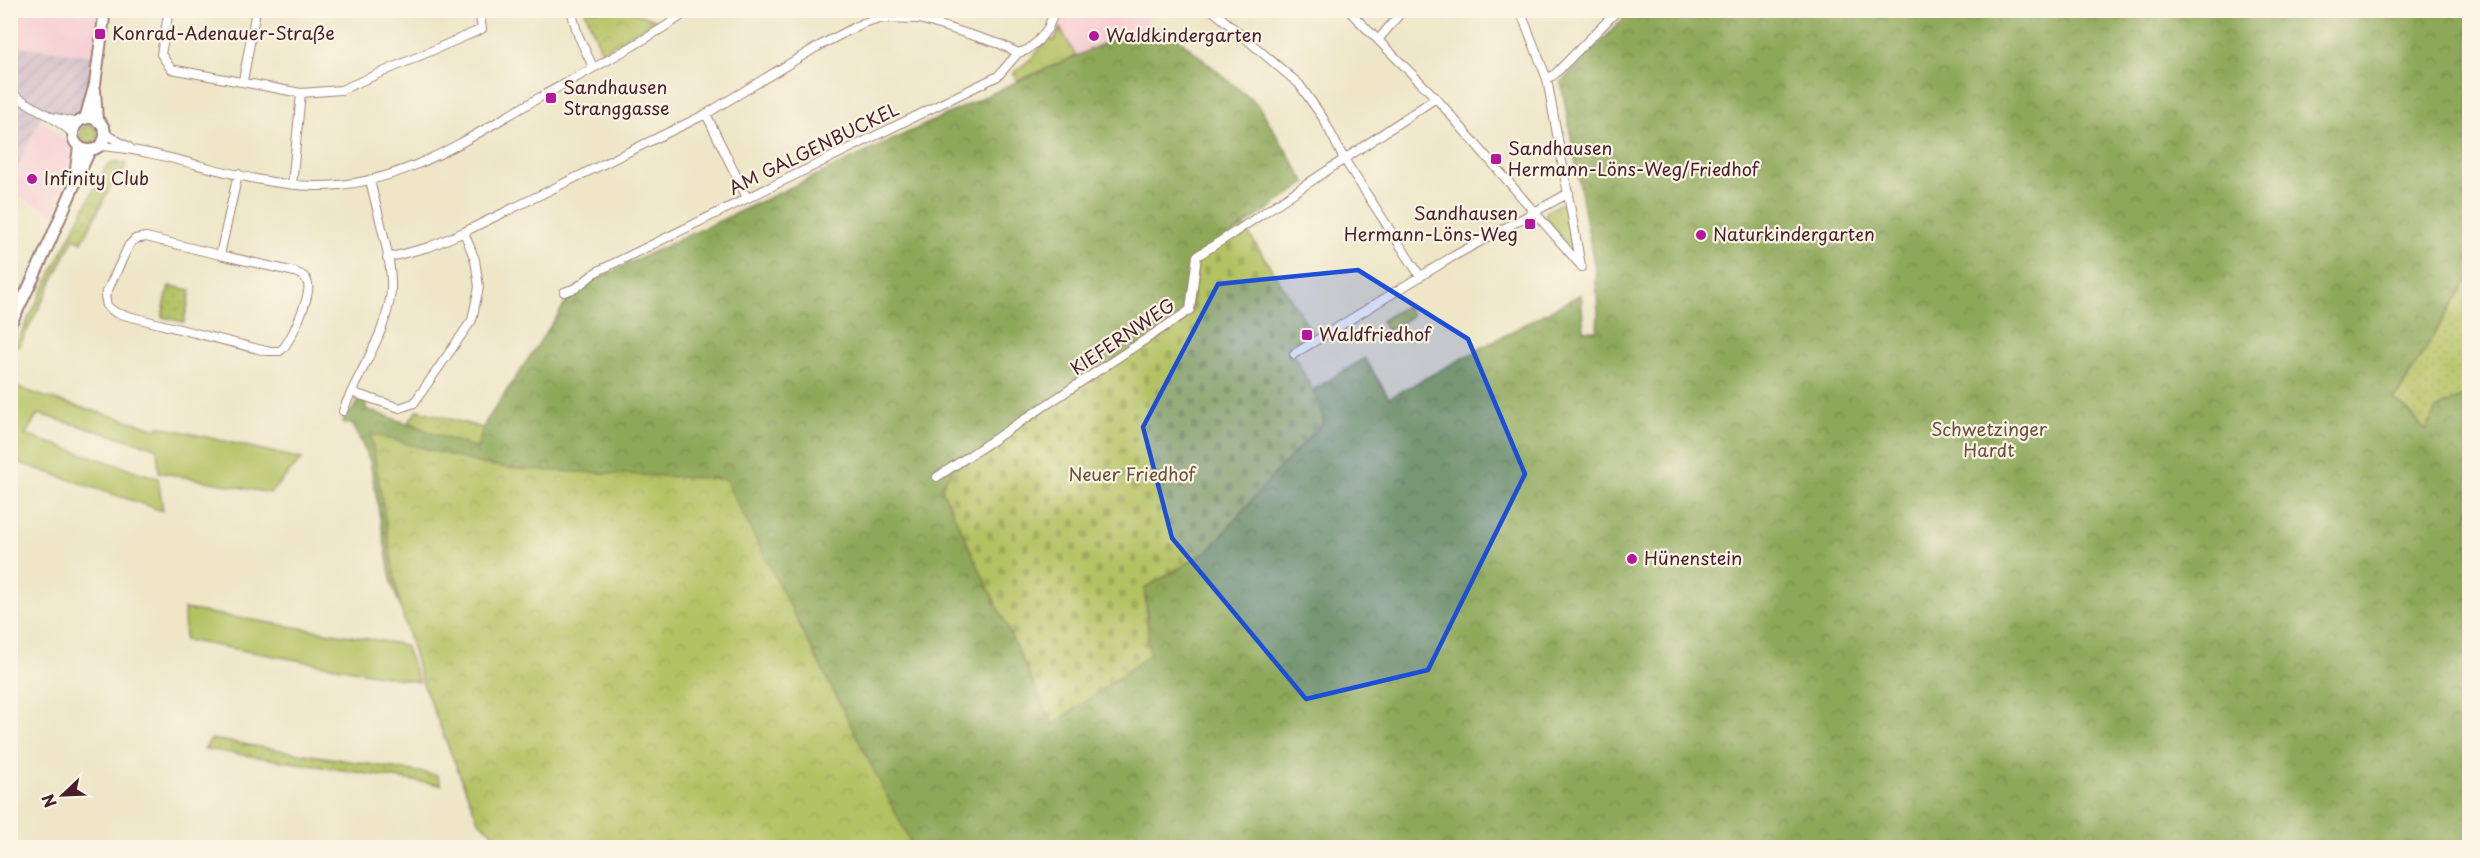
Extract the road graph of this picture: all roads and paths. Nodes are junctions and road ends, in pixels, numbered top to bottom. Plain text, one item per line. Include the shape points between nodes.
1 (105, 10) edge
2 (170, 10) edge
3 (256, 10) edge
4 (479, 10) edge
5 (571, 10) edge
6 (690, 10) edge
7 (1055, 10) edge
8 (1212, 10) edge
9 (1348, 10) edge
10 (1403, 10) edge
11 (1520, 10) edge
12 (1618, 10) edge
13 (1378, 40) junction
14 (1018, 53) junction
15 (593, 66) junction
16 (1547, 79) junction
17 (243, 81) junction
18 (95, 84) junction
19 (10, 93) edge
20 (301, 93) junction
21 (1436, 98) junction
22 (706, 114) junction
23 (51, 117) junction
24 (82, 121) junction
25 (97, 121) junction
26 (73, 134) junction
27 (105, 134) junction
28 (90, 148) junction
29 (130, 148) junction
30 (1344, 159) junction
31 (238, 174) junction
32 (370, 180) junction
33 (292, 184) junction
34 (1569, 193) junction
35 (747, 198) junction
36 (1533, 211) junction
37 (464, 232) junction
38 (220, 255) junction
39 (387, 258) junction
40 (1420, 276) junction
41 (564, 292) dead end
42 (10, 324) edge
43 (1294, 354) dead end
44 (351, 392) junction
45 (343, 411) dead end
46 (937, 477) dead end

1 - 18 street
2 - 17 street via 161,54 171,69
3 - 17 street
4 - 20 street via 482,29 341,90
5 - 15 street
6 - 15 street
7 - 14 street, AM GALGENBUCKEL via 1038,41
8 - 30 street via 1299,84
9 - 13 street
10 - 13 street
11 - 16 street
12 - 16 street
13 - 21 street
14 - 22 street via 920,19 880,18 840,34
14 - 35 street, AM GALGENBUCKEL via 998,76
15 - 32 street via 451,150 403,171
16 - 34 street
17 - 20 street
18 - 24 street
18 - 25 street
19 - 23 street
20 - 33 street
21 - 30 street, KIEFERNWEG
21 - 36 street
22 - 35 street
22 - 37 street
23 - 24 street
23 - 26 street
24 - 25 street
24 - 26 street
25 - 27 street
26 - 28 street
27 - 28 street
27 - 29 street
28 - 29 street
28 - 42 street via 42,264
29 - 31 street
30 - 40 street
30 - 46 street, KIEFERNWEG via 1197,255 1190,310
31 - 33 street
31 - 38 street
32 - 33 street via 315,186
32 - 39 street
34 - 36 street
34 - 36 street via 1582,267
35 - 41 street, AM GALGENBUCKEL via 596,272
36 - 40 street
37 - 39 street via 429,247
37 - 44 street via 475,260 478,298 472,320 446,359 414,403 405,407
38 - 38 street via 146,237 135,239 105,296 107,306 116,313 266,351 280,351 289,340 308,293 308,281 295,272
39 - 44 street via 391,298 384,324
40 - 43 street
44 - 45 street

